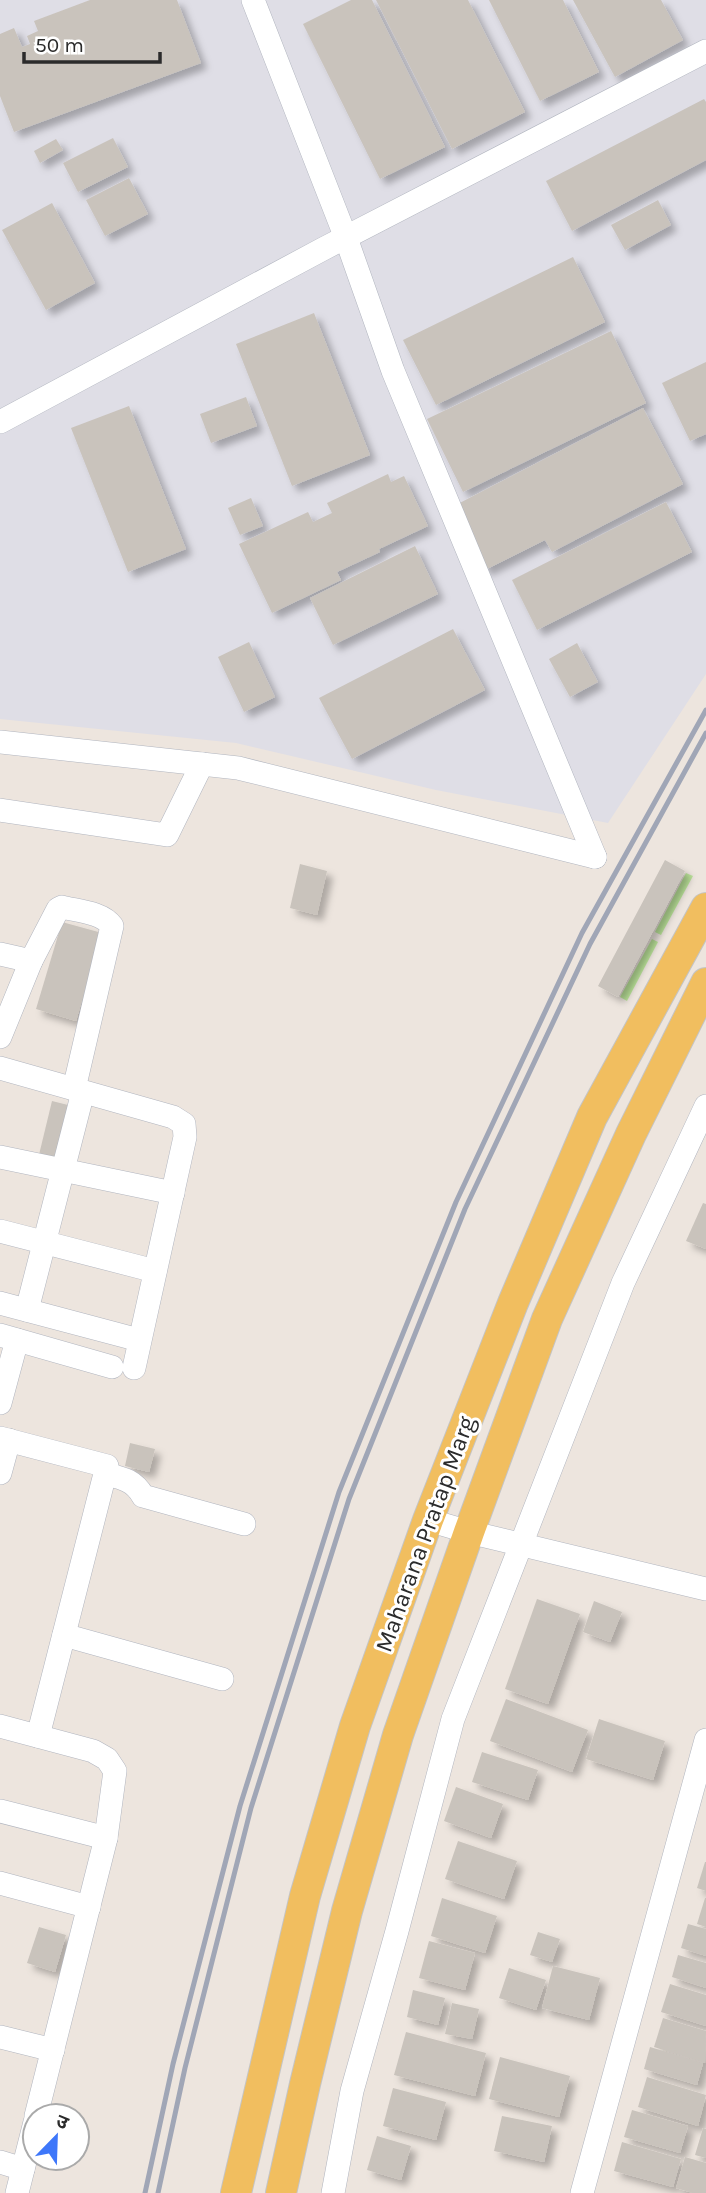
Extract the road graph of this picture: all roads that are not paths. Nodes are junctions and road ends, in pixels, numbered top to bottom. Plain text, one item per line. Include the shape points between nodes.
1 (253, 0) edge
2 (706, 51) edge
3 (346, 238) junction
4 (0, 422) edge
5 (0, 742) edge
6 (202, 764) junction
7 (0, 810) edge
8 (706, 908) edge
9 (0, 954) edge
10 (31, 961) junction
11 (706, 983) edge
12 (0, 1037) edge
13 (0, 1068) edge
14 (78, 1090) junction
15 (706, 1106) edge
16 (0, 1157) edge
17 (63, 1170) junction
18 (173, 1193) junction
19 (0, 1231) edge
20 (45, 1243) junction
21 (155, 1271) junction
22 (0, 1303) edge
23 (27, 1310) junction
24 (9, 1337) edge
25 (139, 1340) junction
26 (0, 1403) edge
27 (5, 1439) edge
28 (0, 1474) edge
29 (105, 1474) junction
30 (428, 1520) junction
31 (244, 1524) dead end
32 (470, 1532) junction
33 (522, 1544) junction
34 (706, 1589) edge
35 (64, 1635) junction
36 (222, 1679) dead end
37 (0, 1726) edge
38 (38, 1736) junction
39 (706, 1740) edge
40 (698, 1793) edge
41 (0, 1811) edge
42 (106, 1838) junction
43 (0, 1883) edge
44 (89, 1907) junction
45 (0, 2037) edge
46 (53, 2050) junction
47 (40, 2102) edge
48 (0, 2162) edge
49 (21, 2168) edge
50 (22, 2172) edge
51 (17, 2193) edge
52 (236, 2193) edge
53 (281, 2193) edge
54 (333, 2193) edge
55 (582, 2193) edge

1 - 3 street
2 - 3 street
3 - 4 street
3 - 6 street via 393,371 596,857 238,768
5 - 6 street
6 - 7 street via 167,835
8 - 30 main road, Maharana Pratap Marg via 592,1117
9 - 10 street
10 - 12 street
10 - 14 street via 62,907 98,916 111,926
11 - 32 main road, Maharana Pratap Marg via 547,1319
13 - 14 street
14 - 17 street
14 - 18 street via 184,1124
15 - 33 street via 623,1283
16 - 17 street
17 - 18 street
17 - 20 street
18 - 21 street
19 - 20 street
20 - 21 street
20 - 23 street
21 - 25 street
22 - 23 street
23 - 25 street
24 - 25 street via 123,1367
24 - 26 street
27 - 28 street
27 - 29 street via 107,1466
29 - 31 street via 127,1479 144,1496
29 - 35 street
30 - 32 street
30 - 52 main road, Maharana Pratap Marg via 355,1726 304,1896
32 - 33 street
32 - 53 main road, Maharana Pratap Marg via 398,1735 351,1898
33 - 34 street
33 - 54 street via 453,1718 352,2091
35 - 36 street
35 - 38 street
37 - 38 street
38 - 42 street via 93,1751 112,1764 114,1784
39 - 40 street
40 - 55 street
41 - 42 street
42 - 44 street
43 - 44 street
44 - 46 street
45 - 46 street
46 - 47 street
48 - 49 street
50 - 51 street

